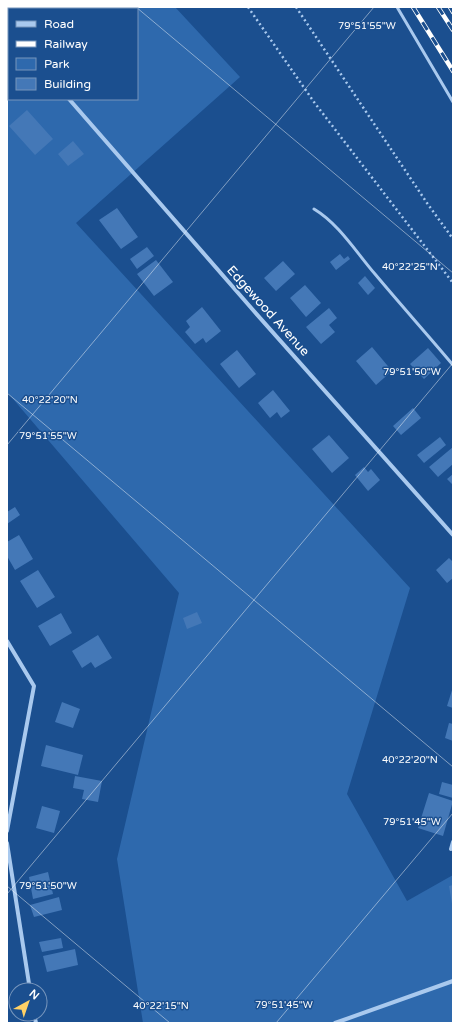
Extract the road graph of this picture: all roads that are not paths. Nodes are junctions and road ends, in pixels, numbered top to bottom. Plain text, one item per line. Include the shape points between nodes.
1 (396, 7) edge
2 (70, 100) edge
3 (453, 102) edge
4 (314, 209) dead end
5 (453, 365) edge
6 (453, 535) edge
7 (7, 641) edge
8 (7, 831) edge
9 (453, 842) edge
10 (7, 844) edge
11 (451, 849) dead end
12 (453, 981) edge
13 (29, 982) edge
14 (334, 1023) edge

1 - 3 lane
2 - 6 street, Edgewood Avenue
4 - 5 lane via 343,234
7 - 8 street via 34,686
9 - 11 street
10 - 13 street
12 - 14 street

